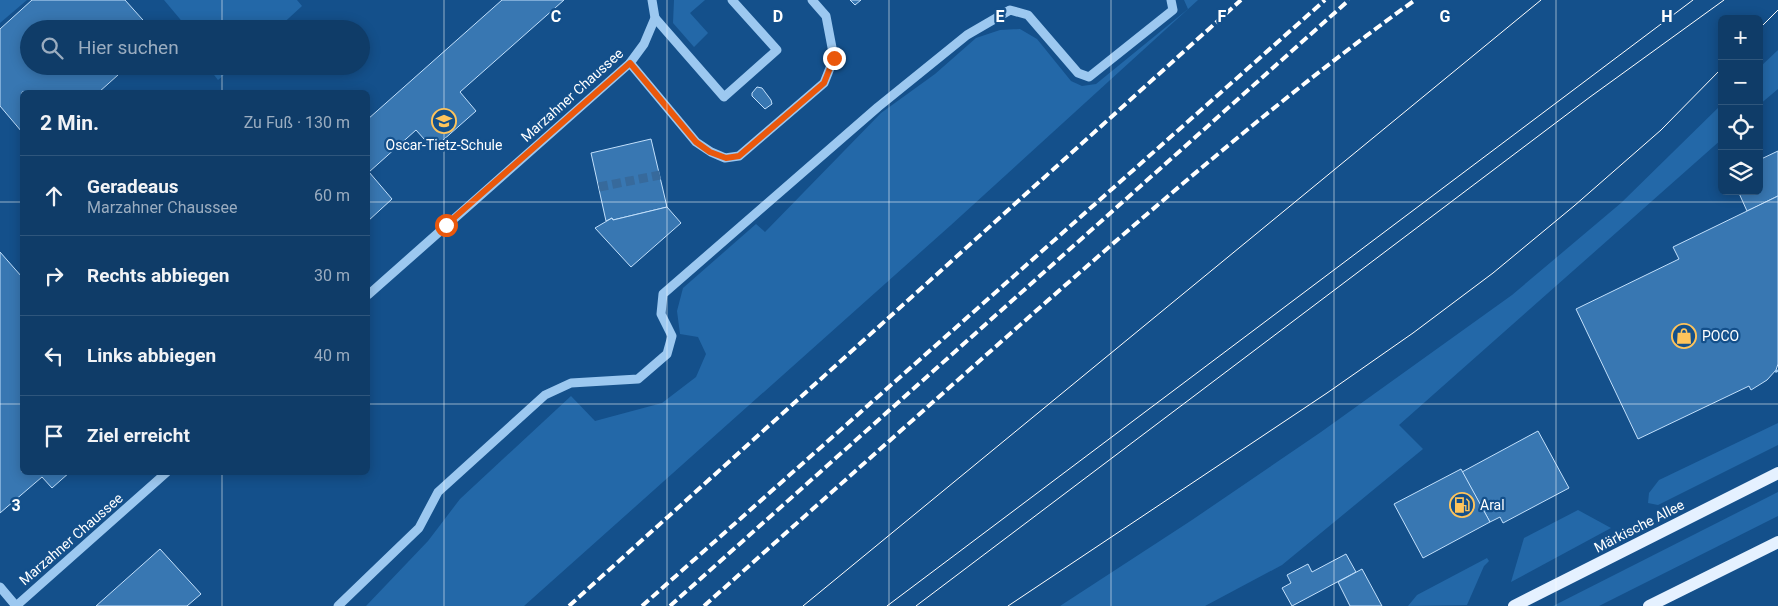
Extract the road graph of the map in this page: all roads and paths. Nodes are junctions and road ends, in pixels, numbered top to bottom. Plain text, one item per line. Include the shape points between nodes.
1 (652, 0) edge
2 (732, 0) edge
3 (812, 0) edge
4 (1171, 0) edge
5 (655, 18) junction
6 (630, 63) junction
7 (370, 293) edge
8 (1778, 473) edge
9 (164, 475) edge
10 (1778, 542) edge
11 (0, 587) edge
12 (16, 606) edge
13 (338, 606) edge
14 (1514, 606) edge
15 (1649, 606) edge

1 - 5 street
2 - 5 street via 777,50 724,97
3 - 6 street via 826,16 834,58 824,83 739,156 726,158 696,142
4 - 13 street via 1173,10 1089,77 1078,73 1028,15 1010,10 967,35 878,107 662,294 661,314 672,336 667,354 638,379 571,383 545,395 438,492 419,528
5 - 6 street, Marzahner Chaussee via 644,44
6 - 7 street, Marzahner Chaussee
8 - 14 main road, Märkische Allee
9 - 12 street, Marzahner Chaussee
10 - 15 main road
11 - 12 street

